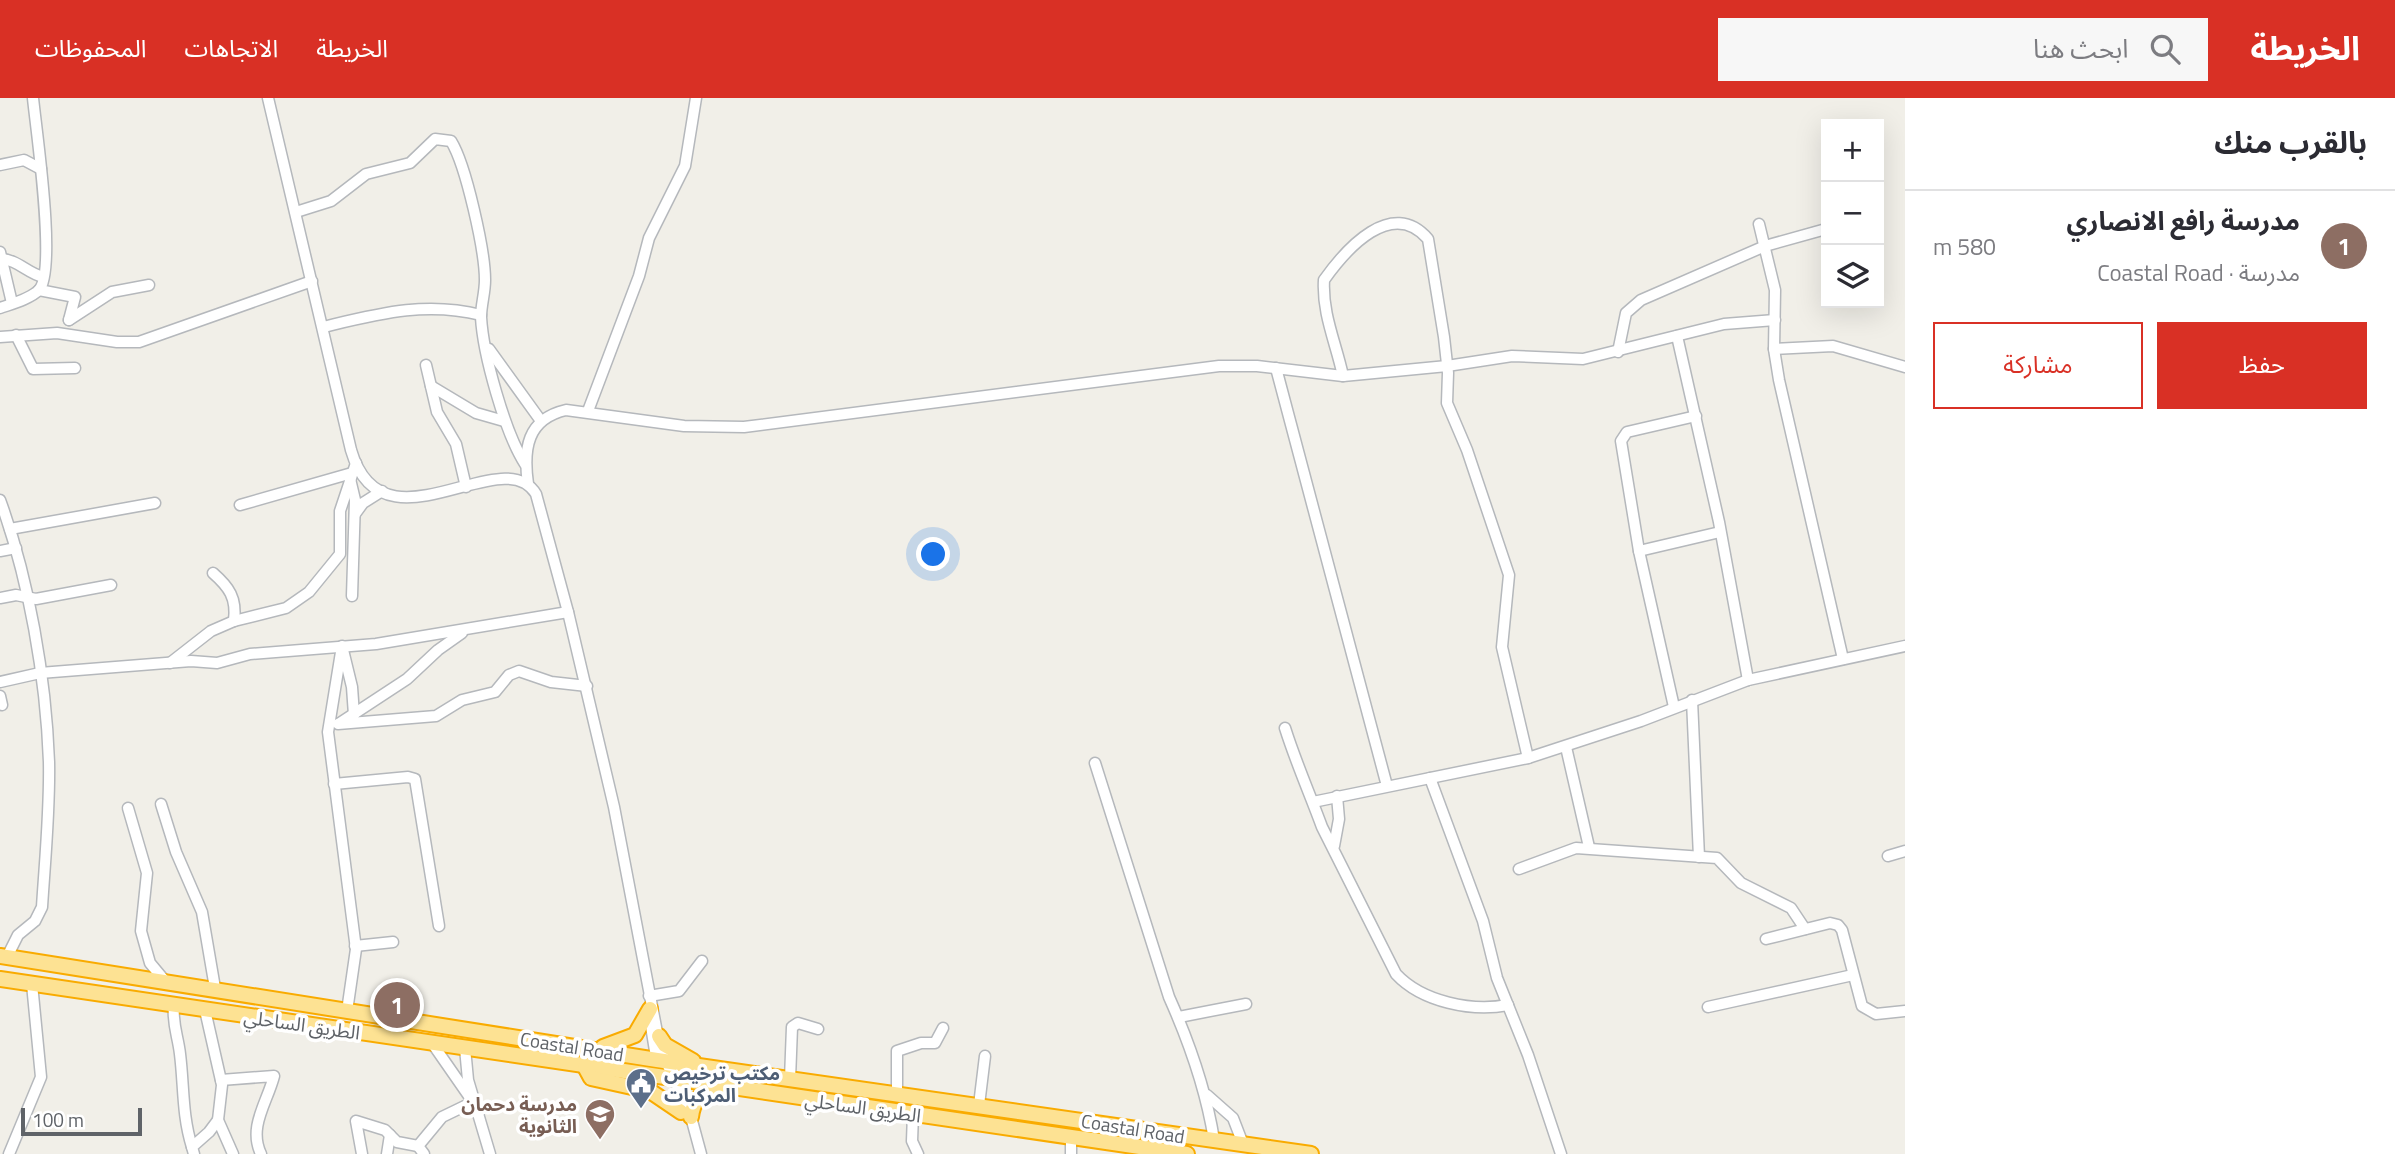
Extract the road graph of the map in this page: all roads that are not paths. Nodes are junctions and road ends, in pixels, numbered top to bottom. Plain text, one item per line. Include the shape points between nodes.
1 (33, 98) edge
2 (268, 98) edge
3 (696, 98) edge
4 (0, 165) edge
5 (41, 169) junction
6 (296, 212) junction
7 (1759, 224) dead end
8 (1821, 230) edge
9 (1765, 246) junction
10 (1, 257) edge
11 (43, 277) junction
12 (312, 281) junction
13 (149, 285) dead end
14 (38, 290) junction
15 (12, 303) junction
16 (0, 308) edge
17 (481, 315) junction
18 (69, 320) junction
19 (1775, 320) junction
20 (323, 327) junction
21 (64, 333) junction
22 (16, 335) junction
23 (1677, 336) junction
24 (0, 337) edge
25 (487, 346) junction
26 (1774, 349) junction
27 (1618, 352) junction
28 (426, 365) dead end
29 (1447, 366) junction
30 (1905, 367) edge
31 (75, 368) dead end
32 (1276, 368) junction
33 (1343, 376) junction
34 (431, 386) junction
35 (588, 411) junction
36 (1696, 416) junction
37 (504, 421) junction
38 (541, 421) junction
39 (526, 465) junction
40 (353, 472) junction
41 (528, 484) junction
42 (466, 487) junction
43 (382, 491) junction
44 (0, 500) edge
45 (155, 503) dead end
46 (240, 505) dead end
47 (354, 515) junction
48 (10, 529) junction
49 (1720, 532) junction
50 (16, 548) junction
51 (0, 551) edge
52 (1639, 551) junction
53 (213, 573) dead end
54 (111, 584) dead end
55 (352, 596) dead end
56 (0, 598) edge
57 (26, 598) junction
58 (568, 612) junction
59 (234, 621) junction
60 (466, 631) junction
61 (342, 646) junction
62 (1905, 646) edge
63 (1843, 659) junction
64 (170, 663) junction
65 (40, 673) junction
66 (1748, 680) junction
67 (0, 682) edge
68 (587, 686) junction
69 (1692, 700) junction
70 (1674, 708) junction
71 (354, 715) junction
72 (338, 724) junction
73 (1285, 728) dead end
74 (328, 732) junction
75 (1566, 747) junction
76 (1528, 758) junction
77 (1095, 764) dead end
78 (1430, 778) junction
79 (334, 784) junction
80 (1387, 786) junction
81 (1337, 796) junction
82 (1313, 802) junction
83 (161, 804) dead end
84 (128, 808) dead end
85 (1334, 846) junction
86 (1589, 847) junction
87 (1905, 851) edge
88 (1888, 856) dead end
89 (1699, 857) junction
90 (1519, 869) dead end
91 (439, 926) dead end
92 (1805, 929) junction
93 (1766, 939) dead end
94 (393, 942) dead end
95 (355, 946) junction
96 (3, 957) edge
97 (702, 961) dead end
98 (1853, 975) junction
99 (0, 979) edge
100 (165, 981) junction
101 (32, 984) junction
102 (215, 988) junction
103 (650, 1002) junction
104 (1246, 1004) dead end
105 (174, 1005) junction
106 (1508, 1005) junction
107 (1708, 1007) dead end
108 (205, 1010) junction
109 (347, 1011) junction
110 (1905, 1011) edge
111 (1180, 1017) junction
112 (943, 1028) dead end
113 (818, 1029) dead end
114 (659, 1036) junction
115 (432, 1043) junction
116 (466, 1048) junction
117 (587, 1048) junction
118 (985, 1056) dead end
119 (661, 1060) junction
120 (700, 1065) junction
121 (585, 1067) junction
122 (670, 1078) junction
123 (790, 1079) junction
124 (221, 1080) junction
125 (720, 1087) junction
126 (897, 1092) junction
127 (1207, 1095) junction
128 (473, 1102) junction
129 (979, 1105) junction
130 (686, 1114) junction
131 (913, 1114) junction
132 (218, 1120) junction
133 (390, 1135) junction
134 (1072, 1137) junction
135 (1214, 1140) junction
136 (1243, 1144) junction
137 (193, 1150) edge
138 (421, 1150) edge
139 (9, 1154) edge
140 (233, 1154) edge
141 (261, 1154) edge
142 (362, 1154) edge
143 (387, 1154) edge
144 (490, 1154) edge
145 (701, 1154) edge
146 (918, 1154) edge
147 (1071, 1154) edge
148 (1186, 1154) edge
149 (1311, 1154) edge
150 (1561, 1154) edge

1 - 5 street
2 - 6 street
3 - 35 street via 686,162 649,238
4 - 5 street via 24,160
5 - 11 street via 46,238
6 - 12 street
6 - 17 street via 331,201 366,174 410,163 435,139 451,141 461,162 483,262
7 - 9 street
8 - 9 street
9 - 19 street via 1775,290
9 - 27 street via 1632,307 1622,323
10 - 11 street
10 - 15 street
11 - 14 street
12 - 20 street
12 - 21 street via 139,342
13 - 18 street via 112,292
14 - 15 street
14 - 18 street via 75,297
15 - 16 street
17 - 20 street via 416,307
17 - 25 street
18 - 21 street
19 - 23 street via 1724,324
19 - 26 street
20 - 40 street
21 - 22 street
22 - 24 street
22 - 31 street via 33,369
23 - 27 street
23 - 36 street
25 - 37 street
25 - 38 street
26 - 30 street via 1833,346
26 - 63 street
27 - 29 street via 1575,360 1512,356
28 - 34 street
29 - 33 street
29 - 33 street via 1428,239 1418,226 1406,222 1370,230 1324,280 1327,323
29 - 76 street via 1447,403 1509,575 1502,647
32 - 33 street
32 - 35 street via 1219,366 744,427 684,426
32 - 80 street
34 - 37 street via 476,412
34 - 42 street via 440,420 456,444
35 - 38 street via 566,410
36 - 49 street
36 - 52 street via 1622,437
37 - 39 street
38 - 39 street via 527,441
39 - 41 street
40 - 43 street
40 - 46 street
40 - 47 street
40 - 59 street via 341,503 341,548 335,563 294,604
41 - 42 street via 510,477
41 - 58 street via 538,500
42 - 43 street via 416,498
43 - 47 street
44 - 48 street
45 - 48 street
47 - 55 street
48 - 50 street
49 - 52 street
49 - 66 street
50 - 51 street
50 - 57 street
52 - 70 street
53 - 59 street via 230,590
54 - 57 street
56 - 57 street
57 - 65 street
58 - 60 street
58 - 68 street
59 - 64 street via 200,637
60 - 61 street
60 - 71 street via 408,679
61 - 64 street via 250,654 226,662
61 - 71 street
61 - 74 street
62 - 63 street
63 - 66 street
64 - 65 street
65 - 67 street
65 - 96 street via 49,764 43,907
66 - 69 street
68 - 72 street via 551,682 519,671 495,692 462,700 436,716
68 - 103 street
69 - 70 street
69 - 89 street
70 - 75 street
71 - 72 street
72 - 74 street
73 - 82 street
74 - 79 street
75 - 76 street
75 - 86 street
76 - 78 street
77 - 111 street via 1156,960
78 - 80 street
78 - 106 street via 1483,920
79 - 91 street via 415,779
79 - 95 street
80 - 81 street
81 - 82 street
81 - 85 street
82 - 85 street
83 - 102 street via 204,922
84 - 100 street via 147,873 141,931 150,963
85 - 106 street via 1401,980 1457,1005
86 - 89 street
86 - 90 street via 1564,850
87 - 88 street
89 - 92 street via 1720,859 1737,880 1791,908
92 - 93 street
92 - 98 street via 1830,923 1841,927
94 - 95 street
95 - 109 street
96 - 100 highway, Coastal Road
97 - 103 street via 679,990
98 - 107 street
98 - 110 street via 1865,1010 1876,1014
99 - 101 highway, الطريق الساحلي
100 - 102 highway, Coastal Road
101 - 105 highway, الطريق الساحلي
101 - 139 street via 41,1077
102 - 109 highway, Coastal Road
103 - 114 street
103 - 117 highway via 640,1030 628,1040
103 - 119 street via 651,1037
104 - 111 street
105 - 108 highway, الطريق الساحلي
105 - 137 street via 183,1119
106 - 150 street
108 - 115 highway, الطريق الساحلي
108 - 124 street
109 - 117 highway, Coastal Road
111 - 127 street
112 - 126 street via 935,1043 897,1051
113 - 123 street via 792,1027
114 - 119 street
114 - 120 highway via 671,1049
115 - 116 highway, الطريق الساحلي
115 - 128 street
116 - 121 highway, الطريق الساحلي
116 - 128 street
117 - 119 highway, Coastal Road
118 - 129 street
119 - 120 highway, Coastal Road
119 - 122 street
120 - 123 highway, Coastal Road
121 - 122 highway, الطريق الساحلي
121 - 130 highway via 591,1078 650,1091
122 - 125 highway, الطريق الساحلي
122 - 130 street
123 - 126 highway, Coastal Road
124 - 132 street
124 - 141 street via 274,1076 268,1101 257,1119
125 - 130 highway via 702,1094
125 - 131 highway, الطريق الساحلي
126 - 129 highway, Coastal Road
127 - 135 street
127 - 136 street via 1233,1118
128 - 138 street via 442,1117
128 - 144 street
129 - 135 highway, Coastal Road
130 - 145 street
131 - 134 highway, الطريق الساحلي
131 - 146 street via 912,1141
132 - 137 street
132 - 140 street
133 - 138 street
133 - 142 street via 356,1121
133 - 143 street
134 - 147 street
134 - 148 highway, الطريق الساحلي
135 - 136 highway, Coastal Road
136 - 149 highway, Coastal Road

